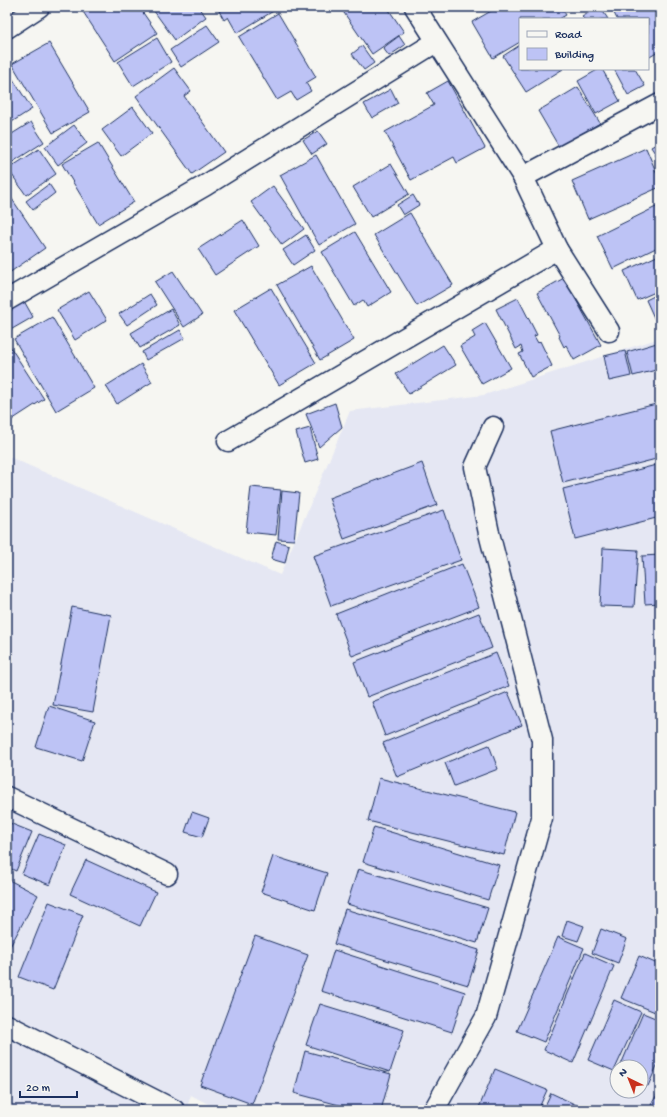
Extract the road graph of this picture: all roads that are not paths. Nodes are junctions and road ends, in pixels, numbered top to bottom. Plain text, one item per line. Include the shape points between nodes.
1 (39, 7) edge
2 (415, 7) edge
3 (7, 28) edge
4 (436, 42) junction
5 (660, 104) edge
6 (523, 177) junction
7 (557, 249) junction
8 (7, 300) edge
9 (609, 331) dead end
10 (493, 427) dead end
11 (228, 441) dead end
12 (7, 797) edge
13 (167, 874) dead end
14 (7, 1025) edge
15 (174, 1110) edge
16 (434, 1110) edge

1 - 3 street
2 - 4 street
4 - 6 street
4 - 8 street via 206,185
5 - 6 street
6 - 7 street
7 - 9 street
7 - 11 street
10 - 16 street via 475,467 489,533 542,740 542,818 486,1017
12 - 13 street
14 - 15 street

